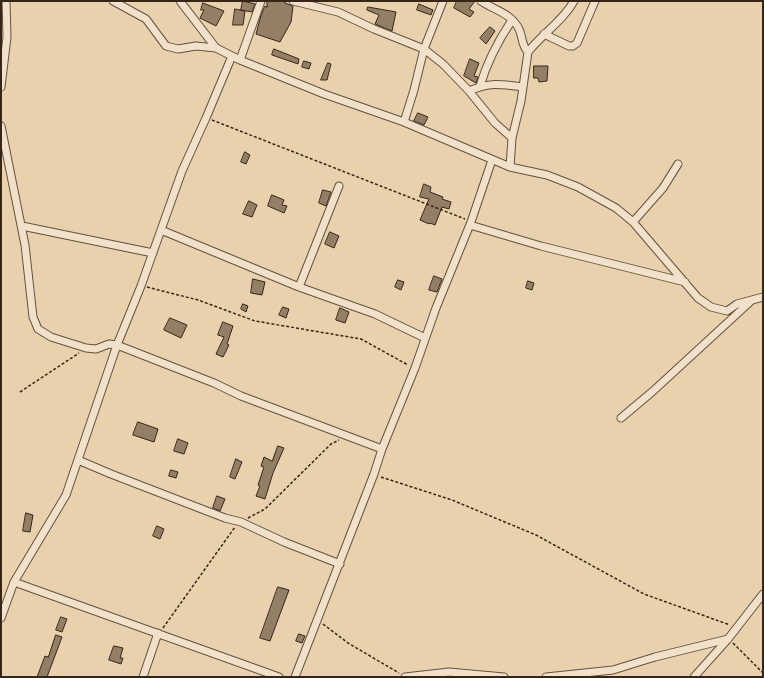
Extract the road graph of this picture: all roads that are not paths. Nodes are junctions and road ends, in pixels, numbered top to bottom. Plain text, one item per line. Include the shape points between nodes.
1 (6, 1) edge
2 (113, 1) edge
3 (180, 1) edge
4 (261, 1) edge
5 (294, 1) edge
6 (443, 1) edge
7 (481, 1) edge
8 (574, 1) edge
9 (595, 1) edge
10 (302, 2) edge
11 (512, 20) junction
12 (544, 34) junction
13 (216, 48) junction
14 (424, 49) junction
15 (528, 52) junction
16 (232, 56) junction
17 (240, 60) junction
18 (480, 86) junction
19 (1, 87) edge
20 (523, 87) junction
21 (469, 91) junction
22 (404, 122) junction
23 (1, 126) edge
24 (512, 138) junction
25 (492, 160) junction
26 (678, 164) dead end
27 (510, 167) junction
28 (339, 186) dead end
29 (633, 222) junction
30 (470, 223) junction
31 (22, 226) junction
32 (160, 230) junction
33 (153, 253) junction
34 (685, 282) junction
35 (299, 287) junction
36 (763, 298) edge
37 (753, 300) junction
38 (425, 338) junction
39 (117, 345) junction
40 (621, 418) dead end
41 (382, 449) junction
42 (78, 460) junction
43 (340, 564) junction
44 (14, 582) junction
45 (763, 594) edge
46 (1, 618) edge
47 (158, 633) junction
48 (728, 639) junction
49 (143, 677) edge
50 (279, 677) edge
51 (296, 677) edge
52 (406, 677) edge
53 (504, 677) edge
54 (546, 677) edge
55 (694, 677) edge

1 - 19 street via 7,37
2 - 13 street via 146,19 166,46 178,49 196,46
3 - 13 street
4 - 17 street
5 - 10 street
6 - 14 street
7 - 11 street
8 - 12 street
9 - 12 street via 573,46
10 - 14 street via 338,12
11 - 15 street via 519,28 524,48
11 - 18 street via 497,43
12 - 15 street
13 - 16 street
14 - 21 street
14 - 22 street
15 - 20 street
16 - 17 street
16 - 32 street via 182,171
17 - 22 street via 324,94
18 - 20 street via 497,84
18 - 21 street
20 - 24 street
21 - 24 street via 495,123
22 - 25 street
23 - 31 street
24 - 27 street
25 - 27 street
25 - 30 street
26 - 29 street via 662,188
27 - 29 street via 547,175 578,187 616,208
28 - 35 street
29 - 34 street
30 - 34 street via 542,246
30 - 38 street
31 - 33 street
31 - 39 street via 33,317 38,329 51,337 86,348
32 - 33 street
32 - 35 street
33 - 39 street
34 - 37 street via 698,298 711,307 727,311 737,304
35 - 38 street via 375,314
36 - 37 street
37 - 40 street
38 - 41 street
39 - 41 street via 241,396
39 - 42 street
41 - 43 street
42 - 43 street via 241,522
42 - 44 street via 66,495
43 - 51 street
44 - 46 street
44 - 47 street
45 - 48 street
47 - 49 street
47 - 50 street
48 - 54 street via 613,670
48 - 55 street
52 - 53 street via 449,672

